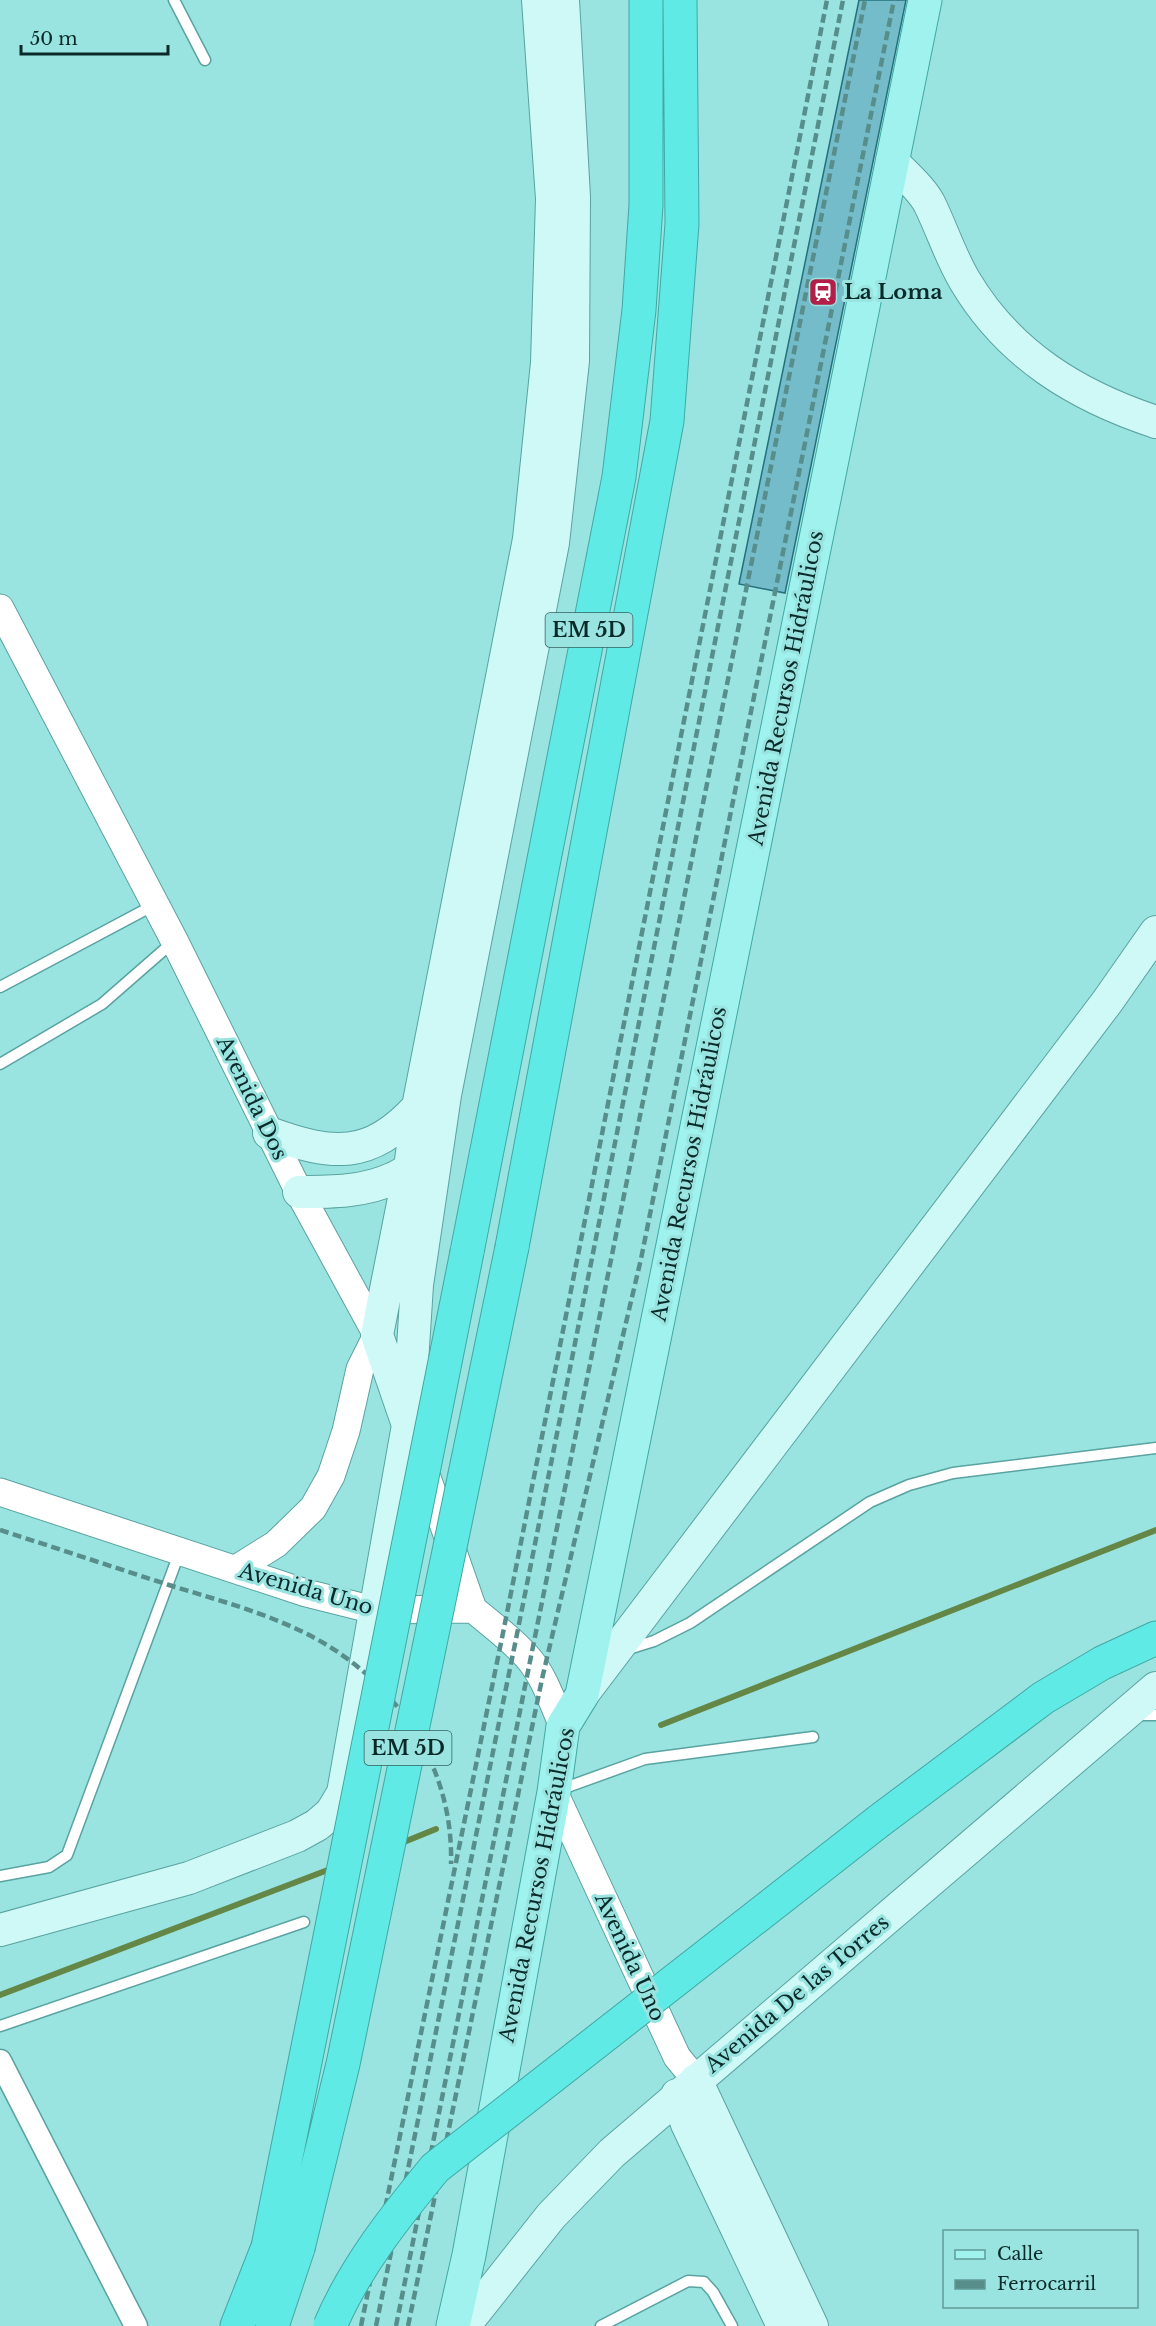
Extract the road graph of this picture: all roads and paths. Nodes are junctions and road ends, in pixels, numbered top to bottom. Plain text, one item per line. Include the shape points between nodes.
1 (174, 0) edge
2 (538, 0) edge
3 (563, 0) edge
4 (646, 0) edge
5 (680, 0) edge
6 (925, 0) edge
7 (205, 60) dead end
8 (892, 161) junction
9 (1156, 422) edge
10 (0, 608) edge
11 (156, 904) junction
12 (1156, 932) edge
13 (1156, 938) edge
14 (174, 940) junction
15 (0, 987) edge
16 (1107, 1002) junction
17 (0, 1064) edge
18 (418, 1107) junction
19 (269, 1133) junction
20 (436, 1152) junction
21 (410, 1168) junction
22 (299, 1192) junction
23 (377, 1335) junction
24 (408, 1425) junction
25 (1156, 1448) edge
26 (0, 1492) edge
27 (180, 1550) junction
28 (236, 1569) junction
29 (473, 1609) junction
30 (374, 1610) junction
31 (1156, 1638) edge
32 (614, 1653) junction
33 (1156, 1688) edge
34 (582, 1695) junction
35 (1125, 1714) junction
36 (1156, 1715) edge
37 (563, 1726) junction
38 (813, 1737) dead end
39 (554, 1792) junction
40 (0, 1876) edge
41 (304, 1922) dead end
42 (0, 1930) edge
43 (0, 2026) edge
44 (0, 2061) edge
45 (683, 2077) junction
46 (283, 2247) junction
47 (136, 2326) edge
48 (237, 2326) edge
49 (272, 2326) edge
50 (330, 2326) edge
51 (453, 2326) edge
52 (464, 2326) edge
53 (601, 2326) edge
54 (732, 2326) edge
55 (783, 2326) edge
56 (812, 2326) edge

1 - 7 lane
2 - 18 main road via 552,199 547,363 529,539
3 - 20 main road via 574,197 573,361 553,543
4 - 46 highway, EM 5D, bridge via 646,205 639,310 619,477 467,1252
5 - 46 highway, EM 5D, bridge via 682,224 667,421 512,1246 343,2064
6 - 8 main road, Avenida Recursos Hidráulicos
8 - 9 main road via 928,201 965,281 1015,344 1071,386
8 - 34 main road, Avenida Recursos Hidráulicos
10 - 11 street, Avenida Dos
11 - 14 street, Avenida Dos
11 - 15 lane
12 - 16 main road
13 - 16 street
14 - 17 lane via 102,1004
14 - 19 street, Avenida Dos
16 - 32 main road
18 - 19 main road via 401,1125 374,1143 348,1150 322,1150
18 - 21 main road
19 - 22 street, Avenida Dos
20 - 21 main road
20 - 24 main road via 417,1285
21 - 22 main road via 394,1178 362,1188
21 - 23 main road
22 - 23 street, Avenida Dos
23 - 24 main road, Avenida Dos
23 - 28 street via 360,1369 331,1476 313,1508 276,1544
24 - 29 street
24 - 30 main road, Avenida Dos
25 - 32 lane via 953,1473 909,1485 870,1502 690,1623 654,1641
26 - 27 street, Avenida Uno
27 - 28 street, Avenida Uno
27 - 40 lane via 67,1855 49,1867
28 - 30 street, Avenida Uno via 306,1593
29 - 30 street, Avenida Uno
29 - 37 street via 530,1661
30 - 42 main road, Avenida Dos via 343,1793 331,1813 317,1825 189,1878
31 - 50 highway, bridge via 1102,1663 1043,1698 435,2168 358,2271
32 - 34 main road
33 - 35 main road, Avenida De las Torres
34 - 37 main road, Avenida Recursos Hidráulicos
35 - 36 lane
35 - 45 main road, Avenida De las Torres
37 - 39 main road, Avenida Recursos Hidráulicos
38 - 39 lane via 645,1760
39 - 45 street, Avenida Uno
39 - 51 main road, Avenida Recursos Hidráulicos
41 - 43 lane
44 - 47 street
45 - 52 main road, Avenida De las Torres via 551,2216
45 - 55 main road via 687,2124
45 - 56 main road
46 - 48 highway, EM 5D
46 - 49 highway, EM 5D
53 - 54 lane via 688,2281 704,2282

